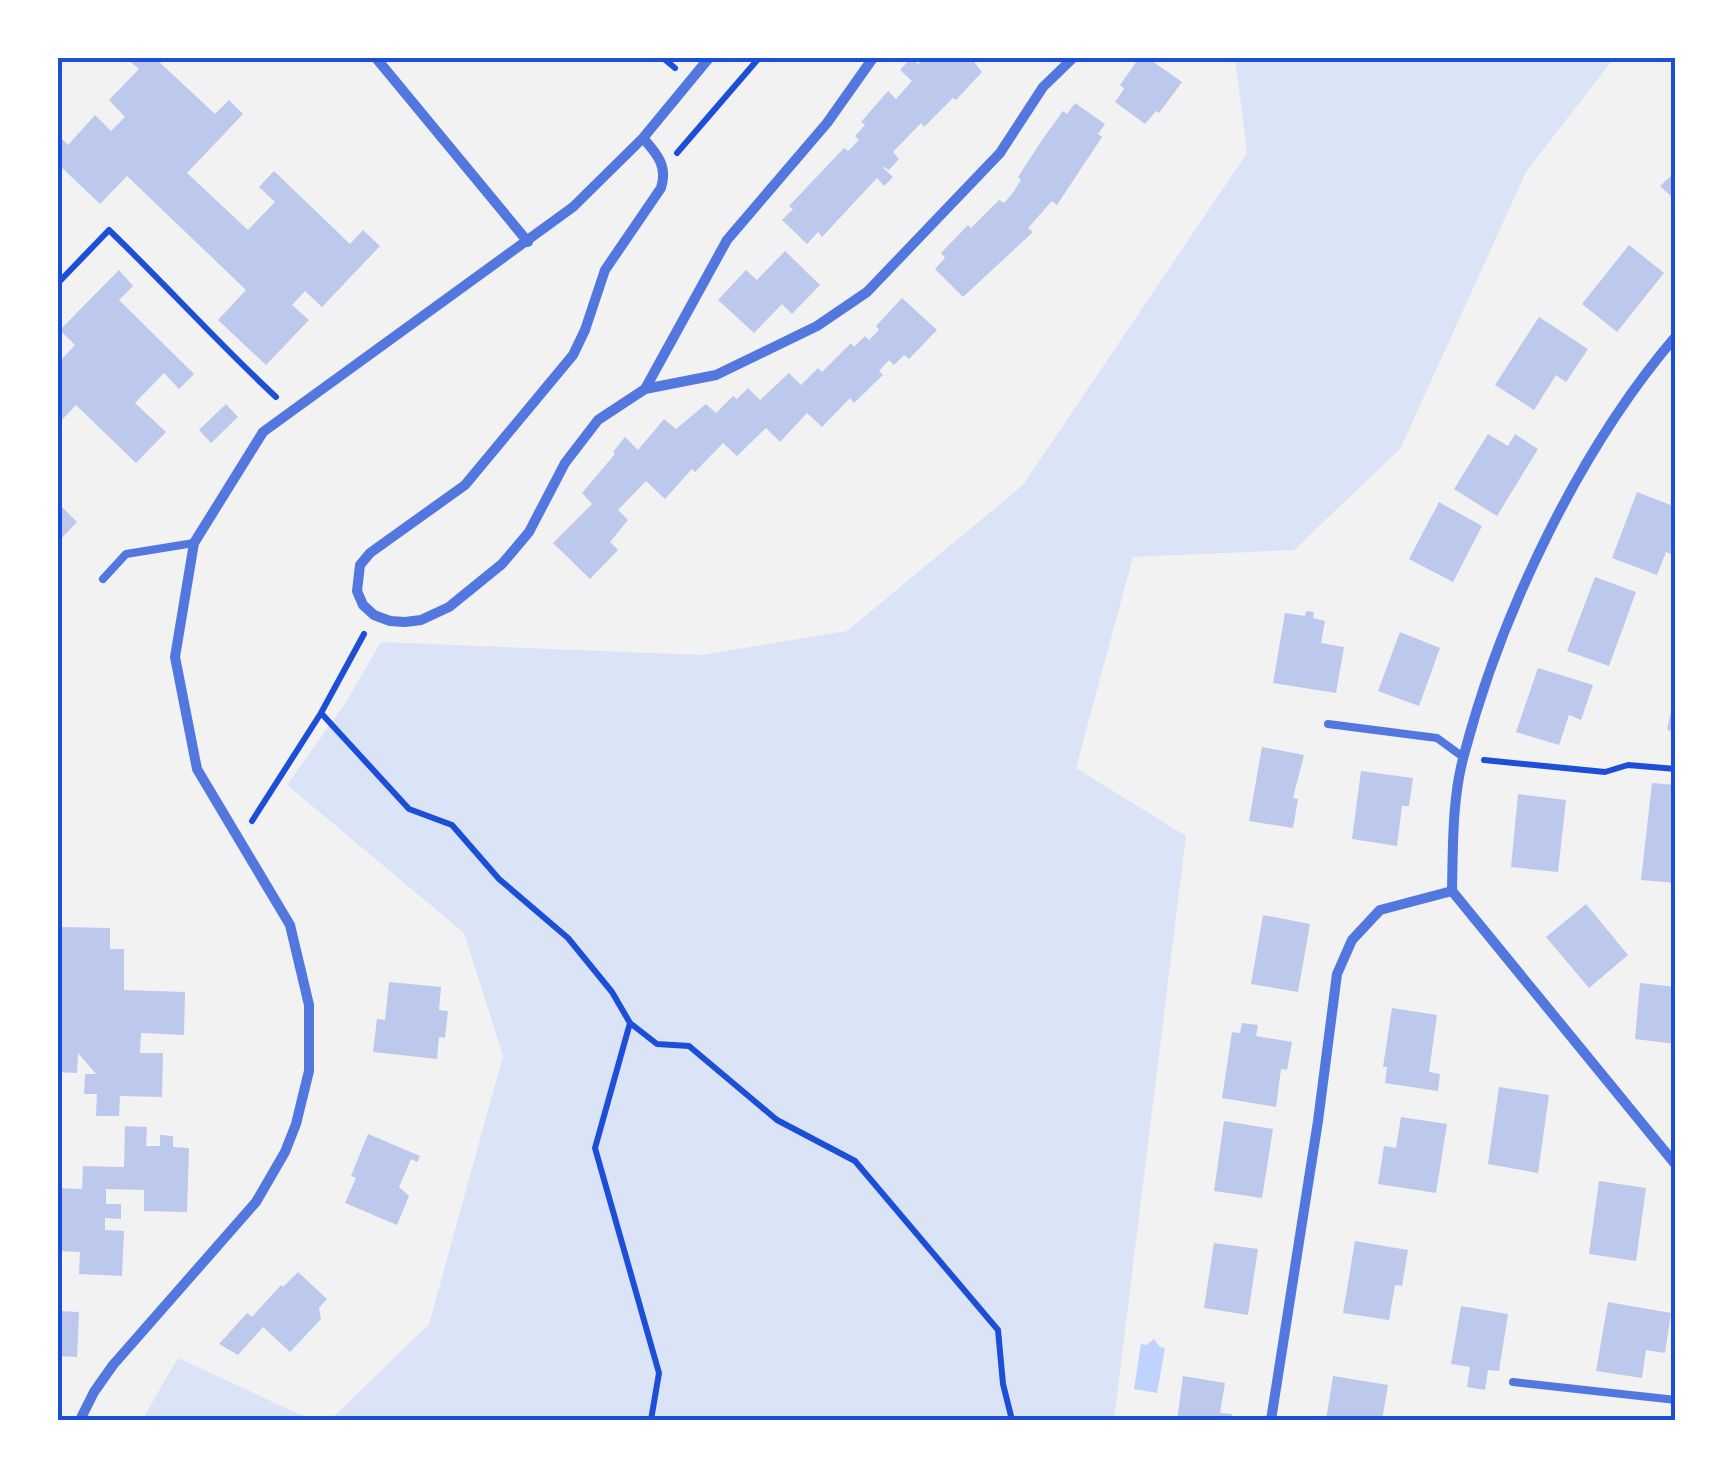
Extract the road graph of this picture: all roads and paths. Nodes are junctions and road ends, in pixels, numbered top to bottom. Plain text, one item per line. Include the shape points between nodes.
1 (376, 58) edge
2 (709, 58) edge
3 (759, 58) edge
4 (873, 58) edge
5 (1073, 58) edge
6 (642, 138) junction
7 (664, 170) junction
8 (528, 242) junction
9 (58, 283) edge
10 (1676, 336) edge
11 (646, 389) junction
12 (291, 411) junction
13 (194, 544) junction
14 (103, 580) dead end
15 (374, 616) junction
16 (321, 713) junction
17 (1328, 724) dead end
18 (1463, 757) junction
19 (1676, 769) edge
20 (240, 839) junction
21 (1452, 891) junction
22 (630, 1023) junction
23 (1676, 1165) edge
24 (1513, 1382) dead end
25 (1676, 1400) edge
26 (80, 1420) edge
27 (652, 1420) edge
28 (1012, 1420) edge
29 (1271, 1420) edge

1 - 8 street
2 - 6 street
3 - 7 path
4 - 11 street via 727,240
5 - 11 street via 1000,153 867,292 818,326 716,374
6 - 7 street
6 - 8 street
7 - 15 street via 660,188 606,270 573,356 465,485 360,564 356,591
8 - 12 street
9 - 12 path via 110,230
10 - 18 street via 1573,485 1505,630
11 - 15 street via 580,440 529,532 485,579 421,620
12 - 13 street via 263,432
13 - 14 lane via 126,554
13 - 20 street via 175,657 198,769
15 - 16 path
16 - 20 path
16 - 22 path via 409,809 452,825 499,879 568,938
17 - 18 lane via 1437,738
18 - 19 path via 1605,772 1628,765
18 - 21 street
20 - 26 street via 282,909 299,956 311,1039 300,1111 286,1152 256,1202 112,1365
21 - 23 street
21 - 29 street via 1380,910 1352,940 1337,974
22 - 27 path via 596,1148 660,1374
22 - 28 path via 657,1044 689,1046 777,1120 856,1160 998,1330
24 - 25 lane

